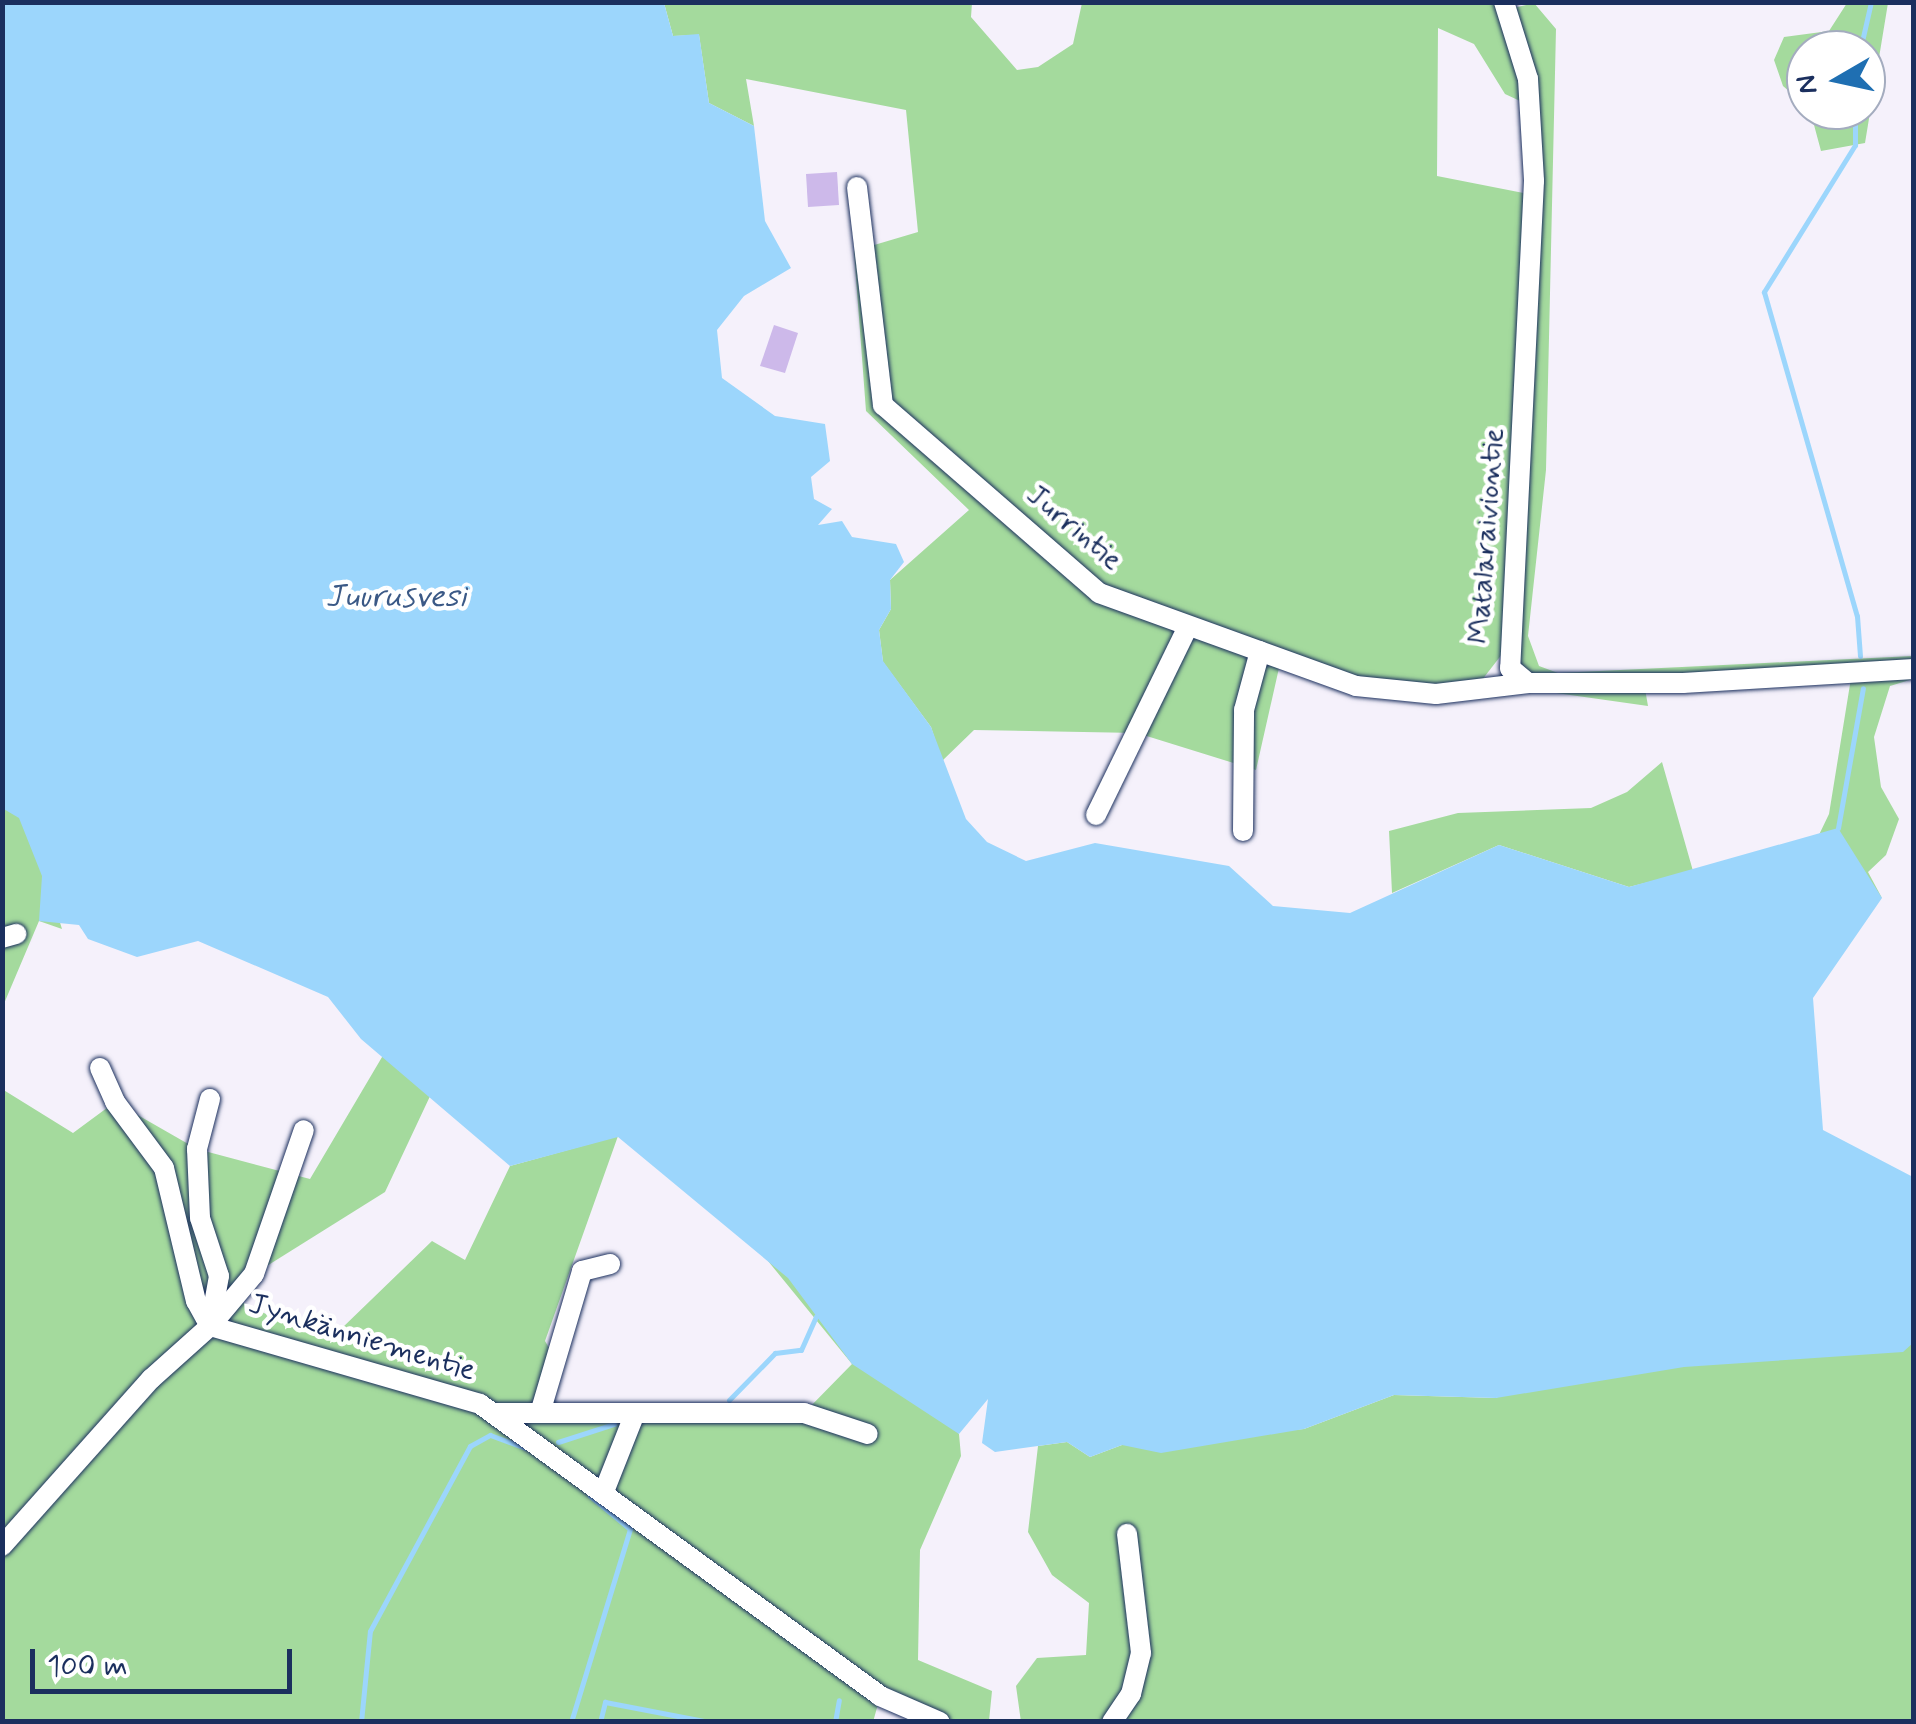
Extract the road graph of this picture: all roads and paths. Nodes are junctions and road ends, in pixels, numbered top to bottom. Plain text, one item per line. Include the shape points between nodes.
1 (1504, 2) edge
2 (856, 186) dead end
3 (1188, 626) junction
4 (1260, 651) junction
5 (1914, 669) edge
6 (1528, 683) junction
7 (1096, 816) dead end
8 (1243, 831) dead end
9 (100, 1068) dead end
10 (210, 1098) dead end
11 (304, 1130) dead end
12 (610, 1264) dead end
13 (210, 1326) junction
14 (492, 1412) junction
15 (540, 1412) junction
16 (635, 1413) junction
17 (868, 1434) dead end
18 (603, 1494) junction
19 (1127, 1534) dead end
20 (2, 1546) edge
21 (940, 1722) edge
22 (1112, 1722) edge

1 - 6 street, Matalaraiviontie via 1528,79 1534,181 1506,648 1510,668
2 - 3 street, Jurrintie via 884,405 1098,592
3 - 4 street, Jurrintie
3 - 7 street
4 - 6 street, Jurrintie via 1356,686 1436,694
4 - 8 street via 1244,710
5 - 6 street via 1683,684
9 - 13 street via 114,1102 164,1168 196,1301
10 - 13 street via 197,1149 200,1218 218,1276
11 - 13 street via 254,1274
12 - 15 street via 582,1271
13 - 14 street, Jynkänniementie
13 - 20 street, Jynkänniementie via 151,1378
14 - 15 street
14 - 18 street, Jynkänniementie
15 - 16 street
16 - 17 street via 804,1413
16 - 18 street
18 - 21 street, Jynkänniementie via 880,1696
19 - 22 street via 1141,1653 1131,1694

